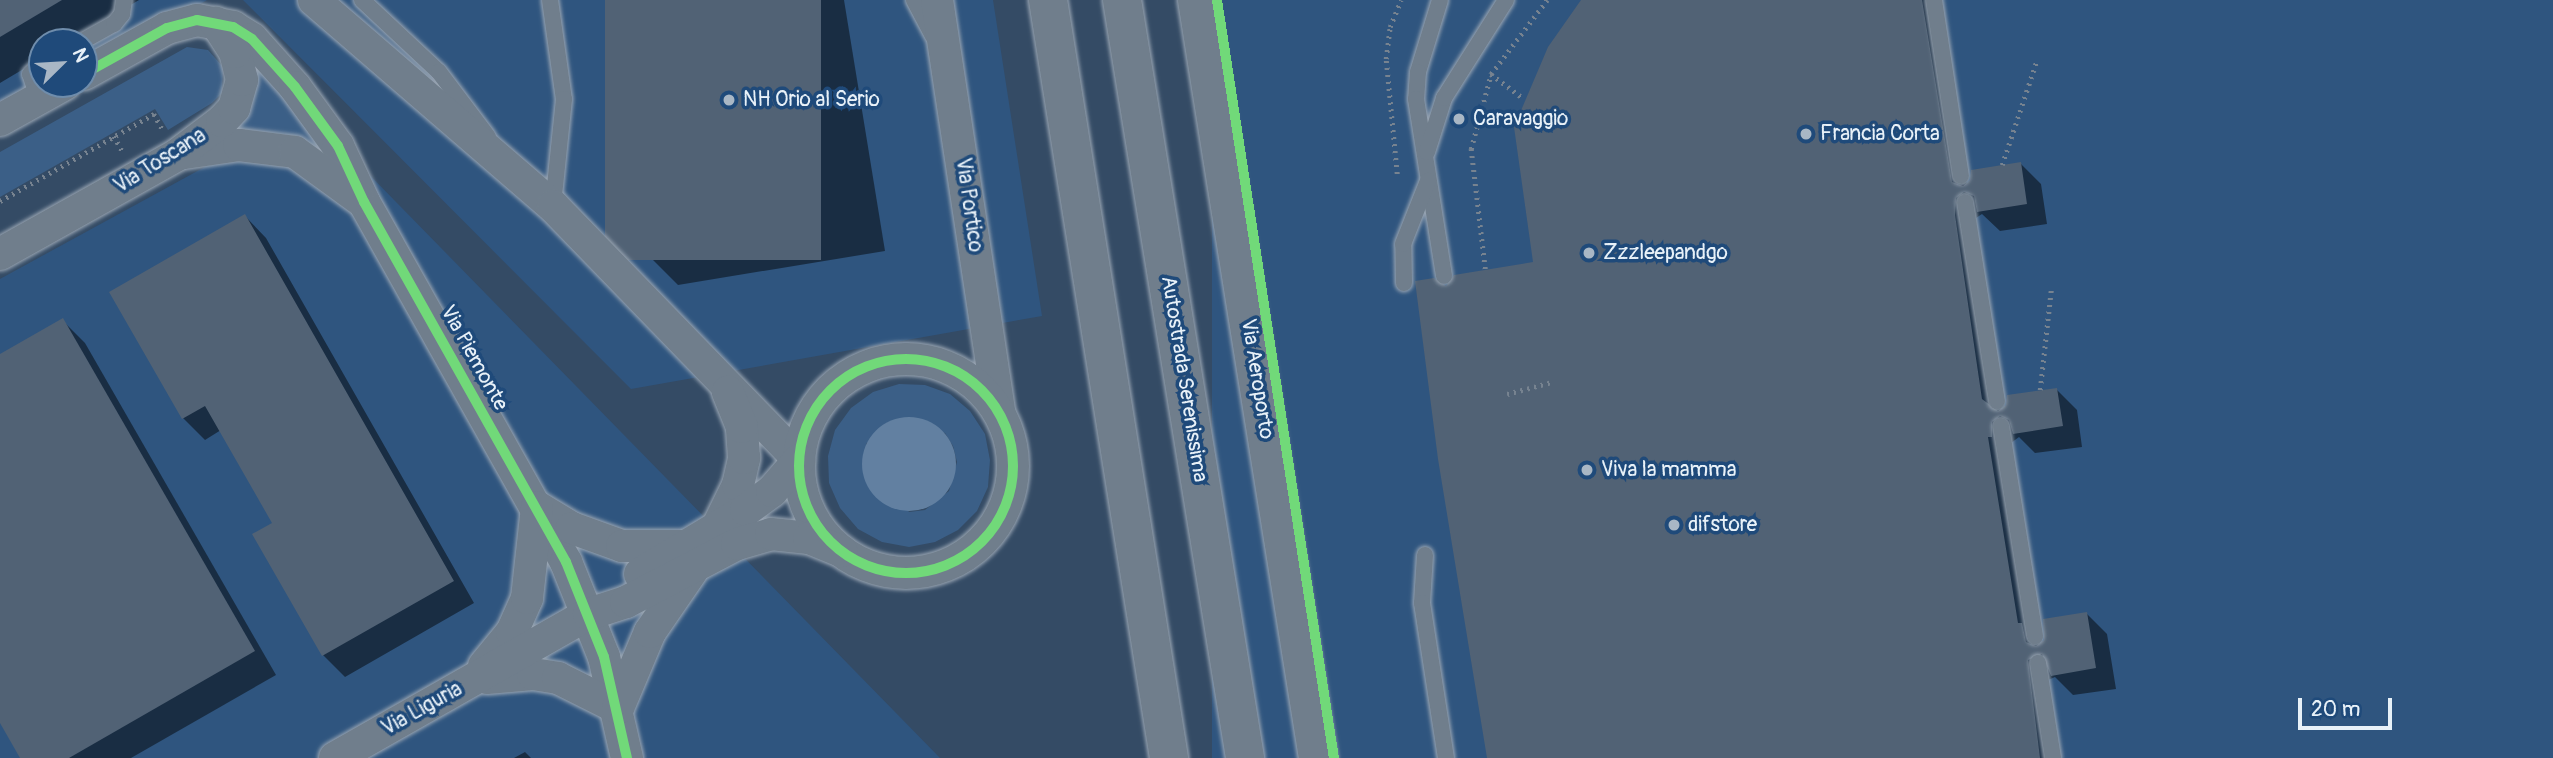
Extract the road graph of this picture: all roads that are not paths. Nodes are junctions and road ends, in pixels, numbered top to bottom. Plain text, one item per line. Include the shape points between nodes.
1 (124, 0) edge
2 (314, 0) edge
3 (362, 0) edge
4 (550, 0) edge
5 (914, 0) edge
6 (937, 0) edge
7 (1048, 0) edge
8 (1122, 0) edge
9 (1196, 0) edge
10 (1506, 0) edge
11 (1934, 0) edge
12 (1438, 2) edge
13 (216, 23) junction
14 (98, 33) edge
15 (946, 59) junction
16 (98, 67) edge
17 (39, 98) edge
18 (0, 120) edge
19 (171, 146) junction
20 (1426, 154) junction
21 (508, 167) junction
22 (1961, 176) dead end
23 (1429, 179) junction
24 (364, 202) junction
25 (1965, 202) dead end
26 (553, 206) junction
27 (0, 254) edge
28 (1444, 276) dead end
29 (1404, 283) dead end
30 (724, 383) junction
31 (1997, 401) dead end
32 (999, 411) junction
33 (2001, 426) dead end
34 (799, 460) junction
35 (537, 508) junction
36 (718, 526) junction
37 (842, 552) junction
38 (1425, 555) dead end
39 (689, 556) junction
40 (589, 614) junction
41 (2035, 636) dead end
42 (2038, 663) dead end
43 (472, 681) junction
44 (618, 708) junction
45 (335, 758) edge
46 (627, 758) edge
47 (1169, 758) edge
48 (1245, 758) edge
49 (1318, 758) edge
50 (1446, 758) edge
51 (2053, 758) edge

1 - 14 lane via 122,14
2 - 21 street
3 - 21 lane via 464,100
4 - 26 lane via 564,119
5 - 15 lane
6 - 15 street, Via Portico
7 - 47 main road
8 - 48 main road, Autostrada Serenissima
9 - 49 main road, Via Aeroporto
10 - 20 lane via 1444,98
11 - 22 lane
12 - 20 lane via 1418,72 1416,99
13 - 16 street via 182,22
13 - 19 street, Via Toscana via 234,52 242,80 240,93 222,121
13 - 24 street, Via Piemonte via 252,39 295,87 338,146
15 - 32 street, Via Portico
17 - 18 street
19 - 24 street, Via Piemonte via 269,146 295,152
19 - 27 street, Via Toscana
20 - 23 lane
21 - 26 street
23 - 28 lane
23 - 29 lane via 1403,244
24 - 35 street, Via Piemonte
25 - 31 lane
26 - 30 street
30 - 34 street
30 - 36 street via 742,427 744,458 738,485
32 - 34 street via 965,376 943,365 907,359 871,364 850,374 819,404 802,440
32 - 37 street via 1008,432 1013,476 1003,513 978,546 929,571 895,573 867,566
33 - 41 lane
34 - 36 street, Via Liguria via 772,491
34 - 37 street via 810,512
35 - 39 street, Via Liguria via 572,528 622,546
35 - 40 street, Via Piemonte
35 - 43 street, Via Liguria via 527,598 512,632
36 - 39 street, Via Liguria
37 - 39 street, Via Liguria via 809,538 771,534
38 - 50 lane via 1422,603
39 - 40 street, Via Liguria via 626,602
39 - 44 street, Via Liguria
40 - 43 street, Via Liguria
40 - 44 street, Via Piemonte
42 - 51 lane
43 - 44 street, Via Liguria via 533,674 558,678
43 - 45 street, Via Liguria
44 - 46 street, Via Piemonte

